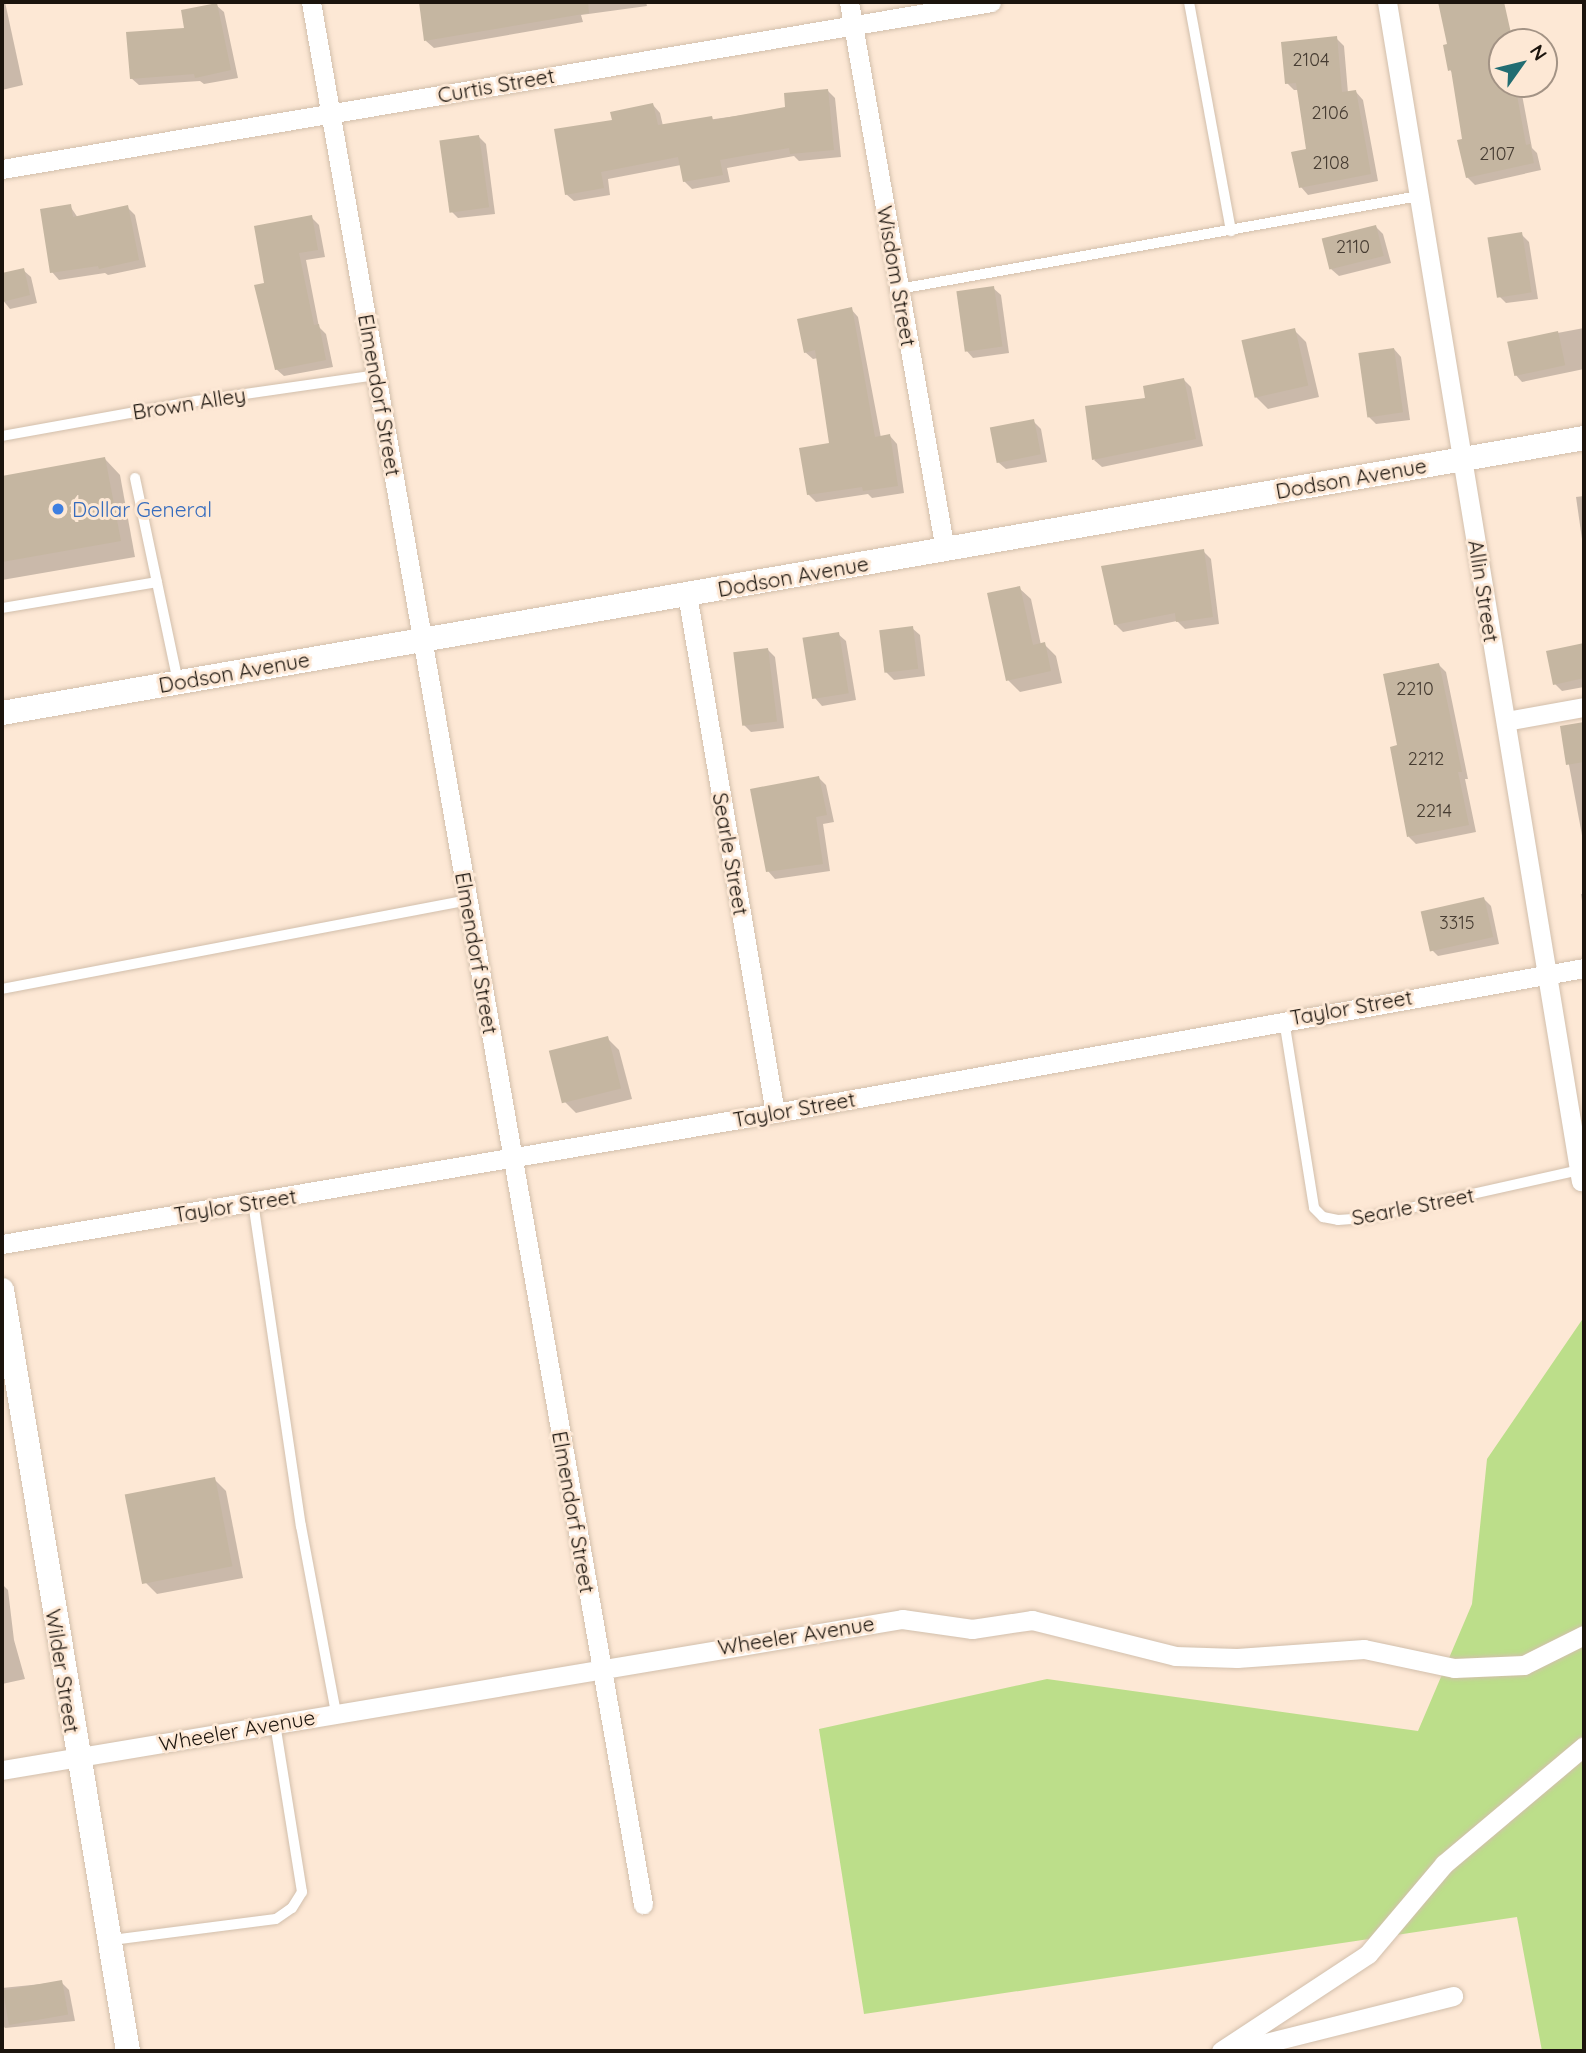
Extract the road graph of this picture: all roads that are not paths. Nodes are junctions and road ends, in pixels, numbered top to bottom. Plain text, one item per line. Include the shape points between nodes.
1 (311, 2) edge
2 (849, 2) edge
3 (991, 2) edge
4 (1189, 2) edge
5 (1387, 2) edge
6 (853, 24) junction
7 (331, 113) junction
8 (2, 169) edge
9 (1419, 197) junction
10 (1231, 231) junction
11 (899, 289) junction
12 (376, 375) junction
13 (2, 436) edge
14 (1584, 438) edge
15 (1462, 458) junction
16 (135, 478) dead end
17 (945, 550) junction
18 (157, 582) junction
19 (687, 594) junction
20 (2, 608) edge
21 (422, 639) junction
22 (178, 682) junction
23 (1584, 707) edge
24 (2, 713) edge
25 (1506, 721) junction
26 (468, 900) junction
27 (1584, 968) edge
28 (1547, 973) junction
29 (2, 989) edge
30 (1284, 1019) junction
31 (775, 1113) junction
32 (513, 1159) junction
33 (1581, 1176) joint
34 (253, 1202) junction
35 (2, 1244) edge
36 (2, 1290) edge
37 (1584, 1635) edge
38 (601, 1667) junction
39 (336, 1713) junction
40 (275, 1723) junction
41 (1584, 1746) edge
42 (77, 1757) junction
43 (2, 1770) edge
44 (643, 1904) dead end
45 (109, 1940) junction
46 (1453, 1996) dead end
47 (128, 2051) edge
48 (1221, 2051) edge
49 (1234, 2051) edge

1 - 7 street, Elmendorf Street
2 - 6 street, Wisdom Street
3 - 6 street, Curtis Street
4 - 10 lane
5 - 9 street, Allin Street
6 - 7 street, Curtis Street
6 - 11 street, Wisdom Street
7 - 8 street, Curtis Street
7 - 12 street, Elmendorf Street
9 - 10 lane
9 - 15 street, Allin Street
10 - 11 lane
11 - 17 street, Wisdom Street
12 - 13 lane, Brown Alley
12 - 21 street, Elmendorf Street
14 - 15 street, Dodson Avenue
15 - 17 street, Dodson Avenue
15 - 25 street, Allin Street
16 - 18 lane
17 - 19 street, Dodson Avenue
18 - 20 lane
18 - 22 lane
19 - 21 street, Dodson Avenue
19 - 31 street, Searle Street
21 - 22 street, Dodson Avenue
21 - 26 street, Elmendorf Street
22 - 24 street, Dodson Avenue
23 - 25 street
25 - 28 street, Allin Street
26 - 29 lane
26 - 32 street, Elmendorf Street
27 - 28 street, Taylor Street
28 - 30 street, Taylor Street
28 - 33 street, Allin Street
30 - 31 street, Taylor Street
30 - 33 lane, Searle Street via 1314,1208 1323,1217 1365,1218
31 - 32 street, Taylor Street
32 - 34 street, Taylor Street
32 - 38 street, Elmendorf Street
34 - 35 street, Taylor Street
34 - 39 lane via 301,1526
36 - 42 street, Wilder Street
37 - 38 street, Wheeler Avenue via 1524,1665 1454,1668 1364,1649 1237,1658 1175,1656 1032,1620 972,1629 902,1619
38 - 39 street, Wheeler Avenue
38 - 44 street, Elmendorf Street
39 - 40 street, Wheeler Avenue
40 - 42 street, Wheeler Avenue
40 - 45 lane via 302,1892 292,1908 276,1919
41 - 48 street via 1444,1864 1368,1954
42 - 43 street, Wheeler Avenue
42 - 45 street, Wilder Street
45 - 47 street, Wilder Street
46 - 49 street

